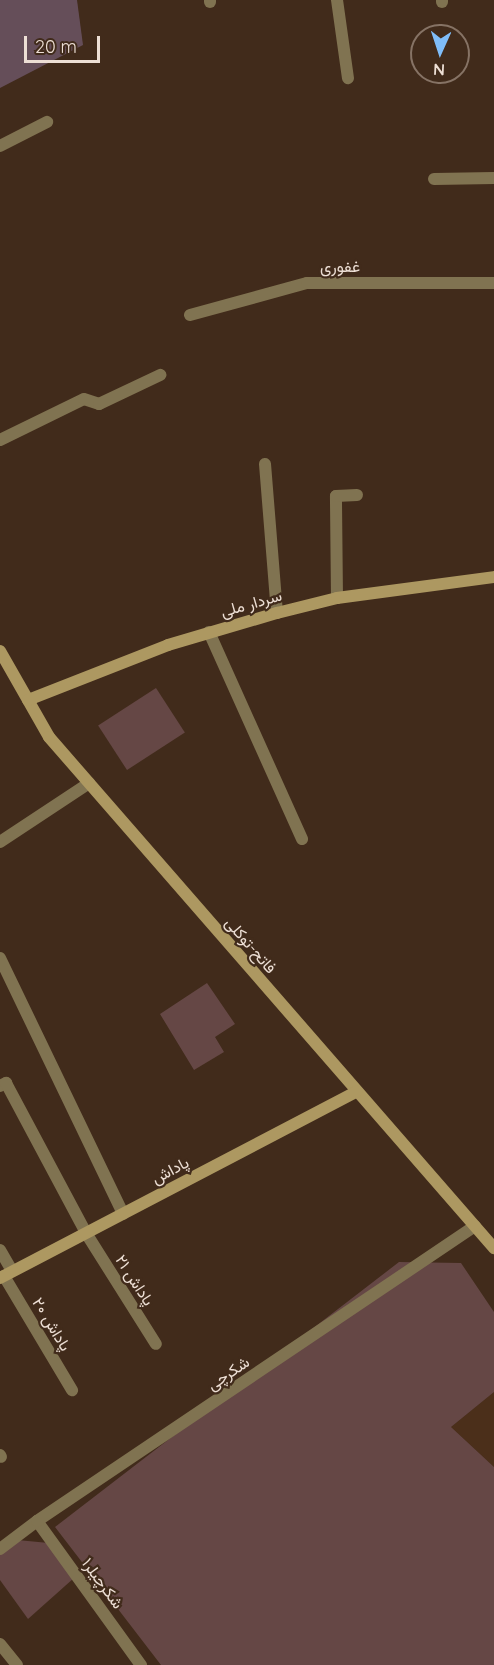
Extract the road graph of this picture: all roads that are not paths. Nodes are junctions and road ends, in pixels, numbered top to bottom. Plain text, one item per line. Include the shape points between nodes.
1 (337, 0) edge
2 (348, 78) dead end
3 (47, 122) dead end
4 (0, 146) edge
5 (494, 178) edge
6 (434, 179) dead end
7 (494, 283) edge
8 (190, 315) dead end
9 (160, 375) dead end
10 (0, 440) edge
11 (265, 464) dead end
12 (357, 495) dead end
13 (494, 578) edge
14 (337, 598) junction
15 (277, 613) junction
16 (209, 632) junction
17 (0, 651) edge
18 (28, 700) junction
19 (89, 783) junction
20 (302, 838) dead end
21 (0, 842) edge
22 (0, 958) edge
23 (0, 1086) edge
24 (356, 1092) junction
25 (123, 1214) junction
26 (475, 1226) junction
27 (86, 1233) junction
28 (494, 1248) edge
29 (0, 1250) edge
30 (5, 1275) edge
31 (156, 1344) dead end
32 (72, 1390) dead end
33 (37, 1521) junction
34 (0, 1550) edge
35 (0, 1644) edge
36 (17, 1665) edge
37 (141, 1665) edge

1 - 2 street
3 - 4 street
5 - 6 street
7 - 8 street, غفوری via 307,282
9 - 10 street via 99,404 84,399
11 - 15 street
12 - 14 street via 336,496
13 - 14 main road, سردار ملی
14 - 15 main road, سردار ملی
15 - 16 main road, سردار ملی
16 - 18 main road, سردار ملی
16 - 20 street
17 - 18 main road, فاتح-توکلی
18 - 19 main road, فاتح-توکلی via 49,737
19 - 21 street
19 - 24 main road, فاتح-توکلی
22 - 25 street
23 - 27 street, پاداش ۲۱ via 6,1083
24 - 25 main road, پاداش
24 - 26 main road, فاتح-توکلی
25 - 27 main road, پاداش
26 - 28 main road, فاتح-توکلی
26 - 33 street, شکرچی
27 - 30 main road, پاداش
27 - 31 street, پاداش ۲۱
29 - 30 street, پاداش ۲۰
30 - 32 street, پاداش ۲۰
33 - 34 street, شکرچی
33 - 37 street, شکرچیلر۱
35 - 36 street

